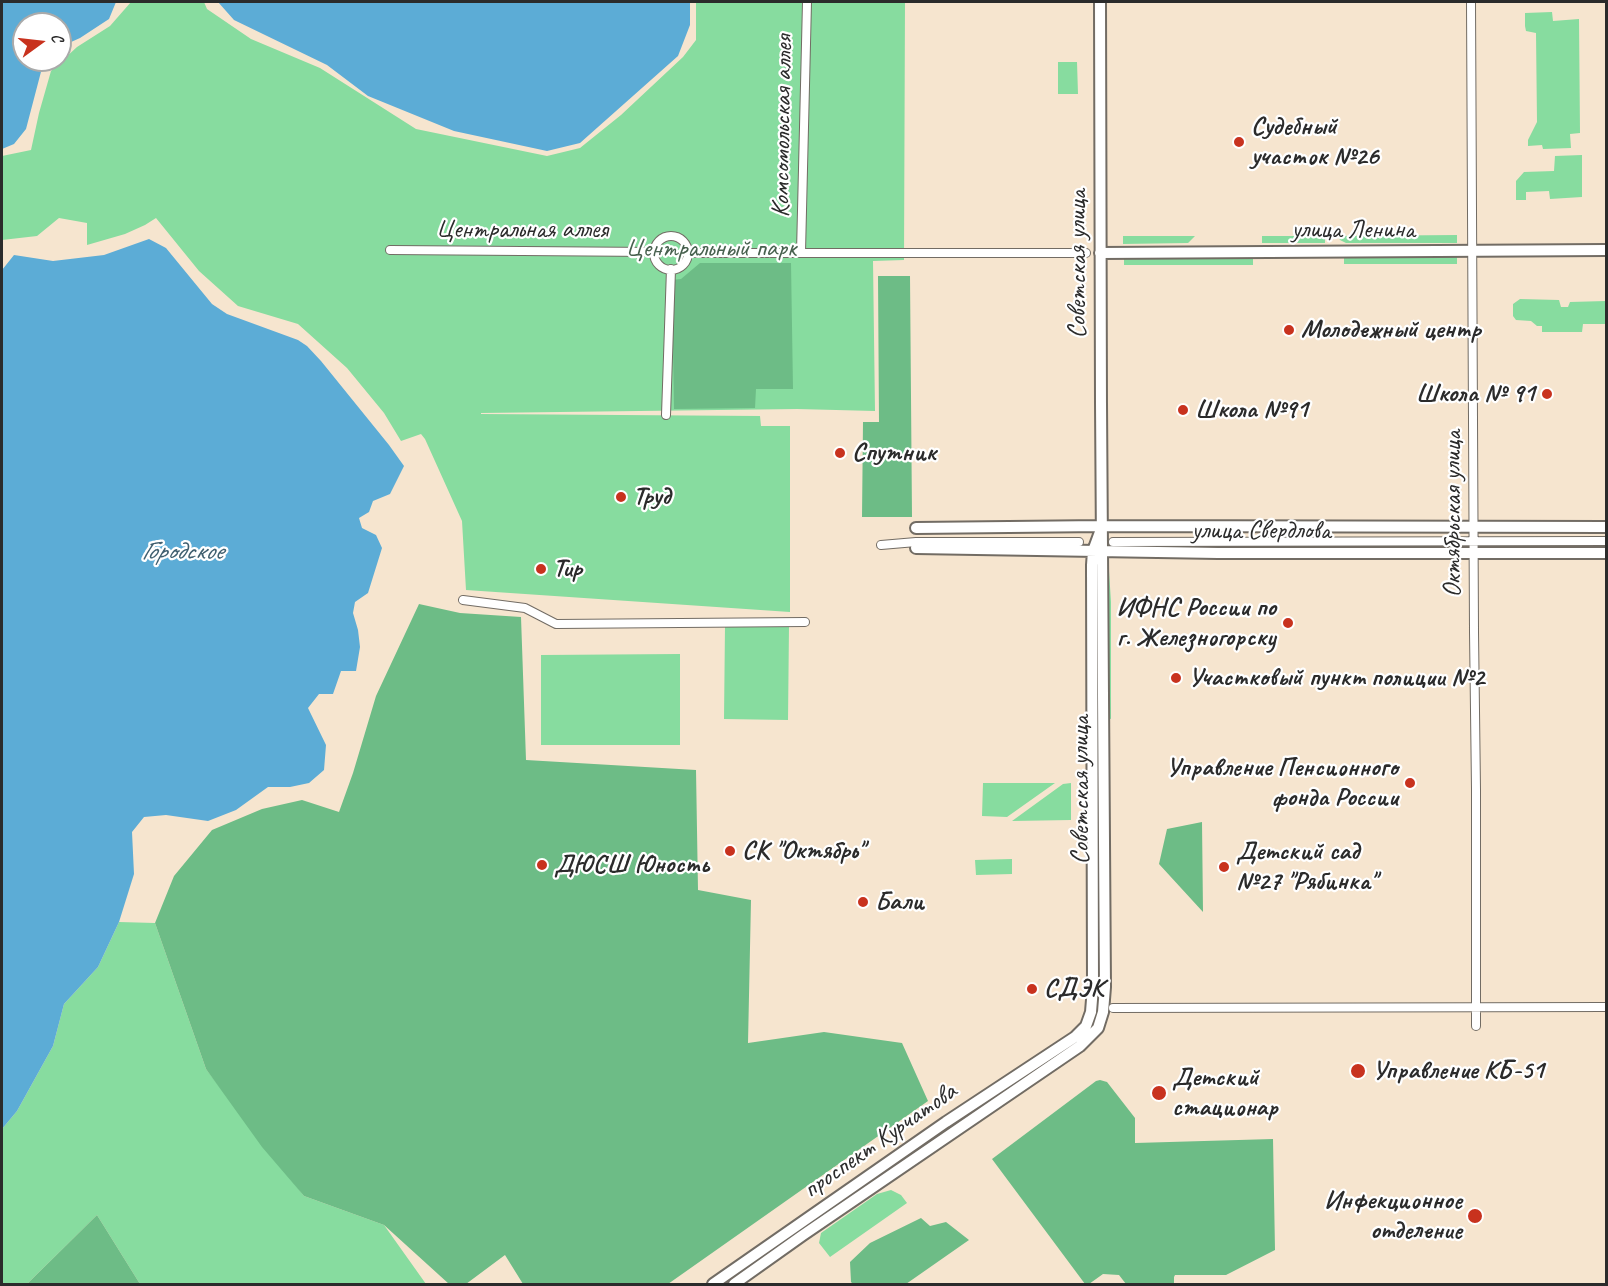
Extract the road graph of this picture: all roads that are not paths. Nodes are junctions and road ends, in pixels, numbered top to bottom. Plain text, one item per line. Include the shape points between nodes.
1 (807, 2) edge
2 (1100, 2) edge
3 (1472, 2) edge
4 (390, 250) dead end
5 (1606, 250) edge
6 (654, 252) junction
7 (801, 252) junction
8 (1473, 252) junction
9 (688, 253) junction
10 (1086, 253) dead end
11 (1100, 253) junction
12 (671, 269) junction
13 (666, 415) dead end
14 (1102, 526) junction
15 (1474, 527) junction
16 (1606, 527) edge
17 (916, 528) dead end
18 (1474, 541) junction
19 (1606, 541) edge
20 (1079, 542) dead end
21 (1113, 542) dead end
22 (881, 545) dead end
23 (916, 548) dead end
24 (1097, 551) junction
25 (1606, 553) edge
26 (1474, 554) junction
27 (463, 600) dead end
28 (805, 622) dead end
29 (1093, 987) junction
30 (1105, 987) junction
31 (1476, 1007) junction
32 (1606, 1007) edge
33 (1113, 1008) dead end
34 (1089, 1018) junction
35 (1476, 1026) dead end
36 (1101, 1029) junction
37 (1078, 1042) junction
38 (946, 1122) junction
39 (954, 1134) junction
40 (713, 1284) edge
41 (734, 1284) edge

1 - 7 street, Комсомольская аллея
2 - 11 main road, Советская улица
3 - 8 street, Октябрьская улица
4 - 6 street, Центральная аллея
5 - 8 main road, улица Ленина
6 - 9 street via 654,245 664,236 678,236 688,246
6 - 12 street via 654,259 664,269
7 - 9 street
7 - 10 street
8 - 11 main road, улица Ленина
8 - 15 street, Октябрьская улица
9 - 12 street via 685,262
11 - 14 main road, Советская улица
12 - 13 street
14 - 15 main road, улица Свердлова
14 - 17 main road, улица Свердлова
14 - 24 main road, Советская улица
15 - 16 main road, улица Свердлова
15 - 18 street, Октябрьская улица
18 - 19 street
18 - 21 street
18 - 26 street, Октябрьская улица
20 - 22 street
23 - 24 main road, улица Свердлова
24 - 26 main road, улица Свердлова
24 - 29 main road, Советская улица
24 - 30 main road, Советская улица
25 - 26 main road, улица Свердлова
26 - 31 street, Октябрьская улица
27 - 28 street via 525,608 556,624
29 - 30 main road
29 - 34 main road, Советская улица
30 - 36 main road, Советская улица
31 - 32 street
31 - 33 street
31 - 35 street, Октябрьская улица
34 - 36 main road
34 - 37 main road, Советская улица
36 - 37 main road
37 - 38 main road, проспект Курчатова
37 - 39 main road, проспект Курчатова
38 - 39 main road
38 - 40 main road, проспект Курчатова
39 - 41 main road, проспект Курчатова

